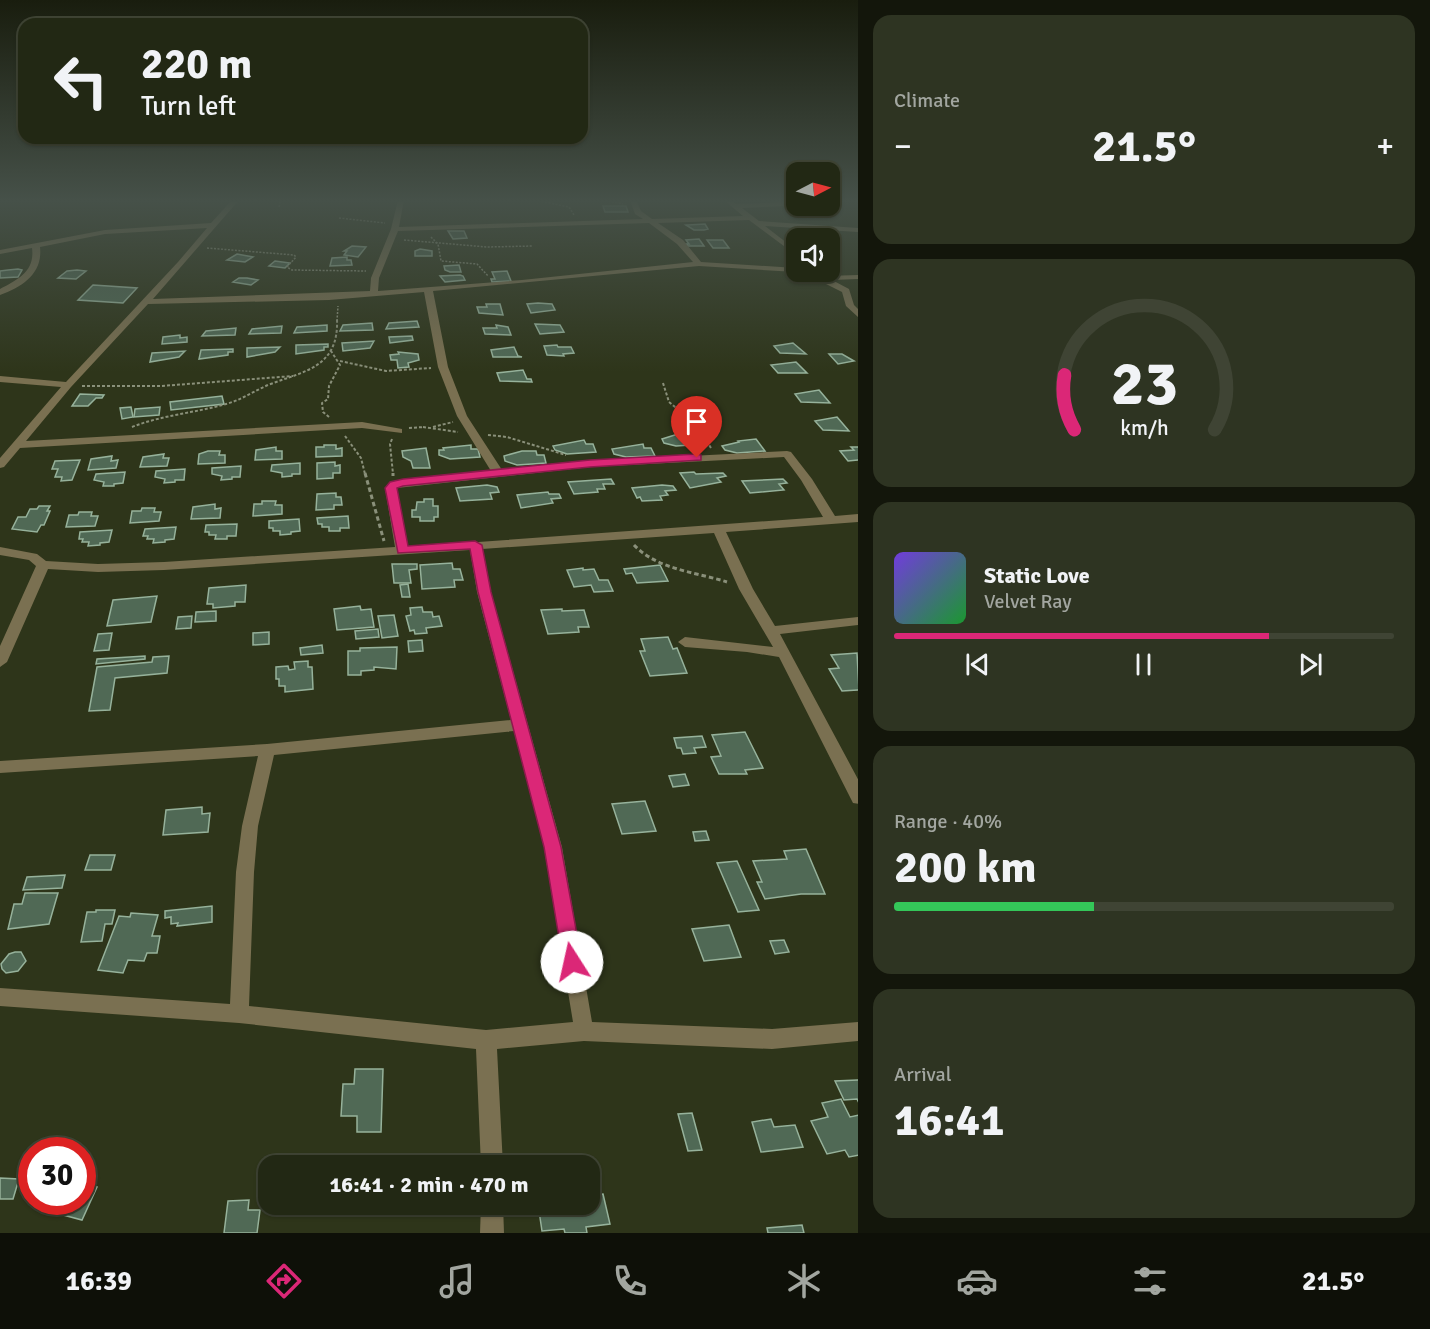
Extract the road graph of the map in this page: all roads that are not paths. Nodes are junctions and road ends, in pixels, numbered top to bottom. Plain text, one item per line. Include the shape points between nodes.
1 (38, 258) edge
2 (186, 258) edge
3 (382, 258) edge
4 (693, 258) edge
5 (699, 264) junction
6 (786, 269) edge
7 (840, 276) edge
8 (858, 277) edge
9 (831, 282) edge
10 (428, 288) junction
11 (0, 292) edge
12 (374, 292) junction
13 (144, 302) junction
14 (858, 315) edge
15 (0, 379) edge
16 (68, 385) junction
17 (398, 432) road end
18 (19, 445) junction
19 (0, 465) edge
20 (499, 474) junction
21 (858, 518) edge
22 (831, 520) junction
23 (718, 529) junction
24 (475, 545) junction
25 (402, 550) junction
26 (0, 551) edge
27 (43, 565) junction
28 (858, 621) edge
29 (770, 631) junction
30 (685, 642) dead end
31 (784, 654) junction
32 (0, 662) edge
33 (521, 725) junction
34 (267, 750) junction
35 (0, 766) edge
36 (858, 798) edge
37 (0, 997) edge
38 (239, 1014) junction
39 (858, 1030) edge
40 (584, 1031) junction
41 (486, 1040) junction
42 (491, 1155) edge
43 (492, 1215) edge
44 (492, 1233) edge

1 - 11 street via 35,267 19,282
2 - 13 street
3 - 12 street
4 - 5 street
5 - 6 street
5 - 10 street
7 - 8 street
9 - 14 street via 846,291 850,306
10 - 12 street
10 - 20 street via 443,367 462,416
12 - 13 street
13 - 16 street
15 - 16 street
16 - 18 street
17 - 18 street via 371,425 336,426
18 - 19 street
20 - 22 street via 590,464 789,455
20 - 25 street via 394,484 391,488
21 - 22 street
22 - 23 street
23 - 24 street
23 - 29 street
24 - 25 street
24 - 33 street
25 - 27 street via 133,568
26 - 27 street via 33,557
27 - 32 street
28 - 29 street
29 - 31 street
30 - 31 street
31 - 36 street
33 - 34 street
33 - 40 street via 553,847
34 - 35 street
34 - 38 street via 246,860
37 - 38 street
38 - 41 street
39 - 40 street via 772,1039
40 - 41 street
41 - 42 street
43 - 44 street

